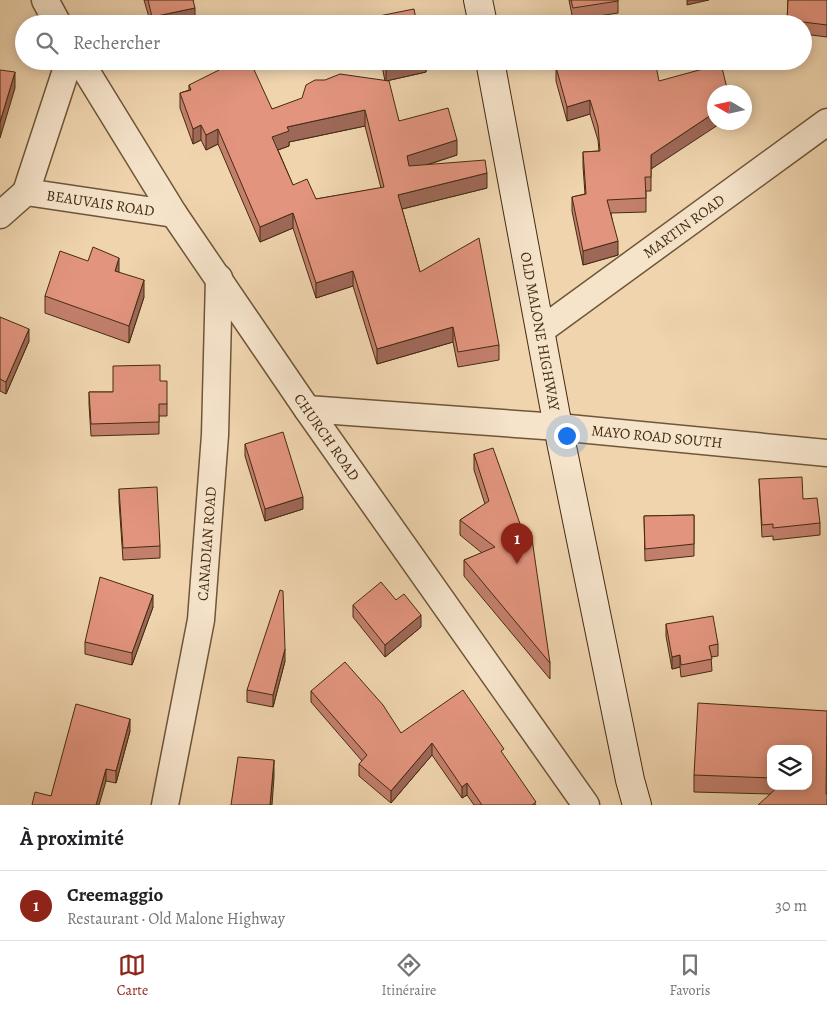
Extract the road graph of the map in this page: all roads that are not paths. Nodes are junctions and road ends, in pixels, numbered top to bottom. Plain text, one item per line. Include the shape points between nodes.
1 (45, 0) edge
2 (478, 0) edge
3 (53, 15) edge
4 (481, 15) edge
5 (66, 70) edge
6 (86, 70) edge
7 (492, 70) edge
8 (827, 122) edge
9 (26, 192) junction
10 (174, 214) junction
11 (0, 215) edge
12 (219, 278) junction
13 (540, 331) junction
14 (307, 409) junction
15 (558, 427) junction
16 (827, 453) edge
17 (164, 805) edge
18 (586, 805) edge
19 (637, 805) edge

1 - 3 street
2 - 4 street
5 - 9 street, BEAUVAIS ROAD
6 - 10 street, CHURCH ROAD
7 - 13 street, OLD MALONE HIGHWAY
8 - 13 street, MARTIN ROAD
9 - 10 street, BEAUVAIS ROAD
9 - 11 street, BEAUVAIS ROAD
10 - 12 street, CHURCH ROAD
12 - 14 street, CHURCH ROAD
12 - 17 street, CANADIAN ROAD via 215,435 201,620
13 - 15 street, OLD MALONE HIGHWAY
14 - 15 street, MAYO ROAD SOUTH
14 - 18 street, CHURCH ROAD
15 - 16 street, MAYO ROAD SOUTH
15 - 19 street, OLD MALONE HIGHWAY

